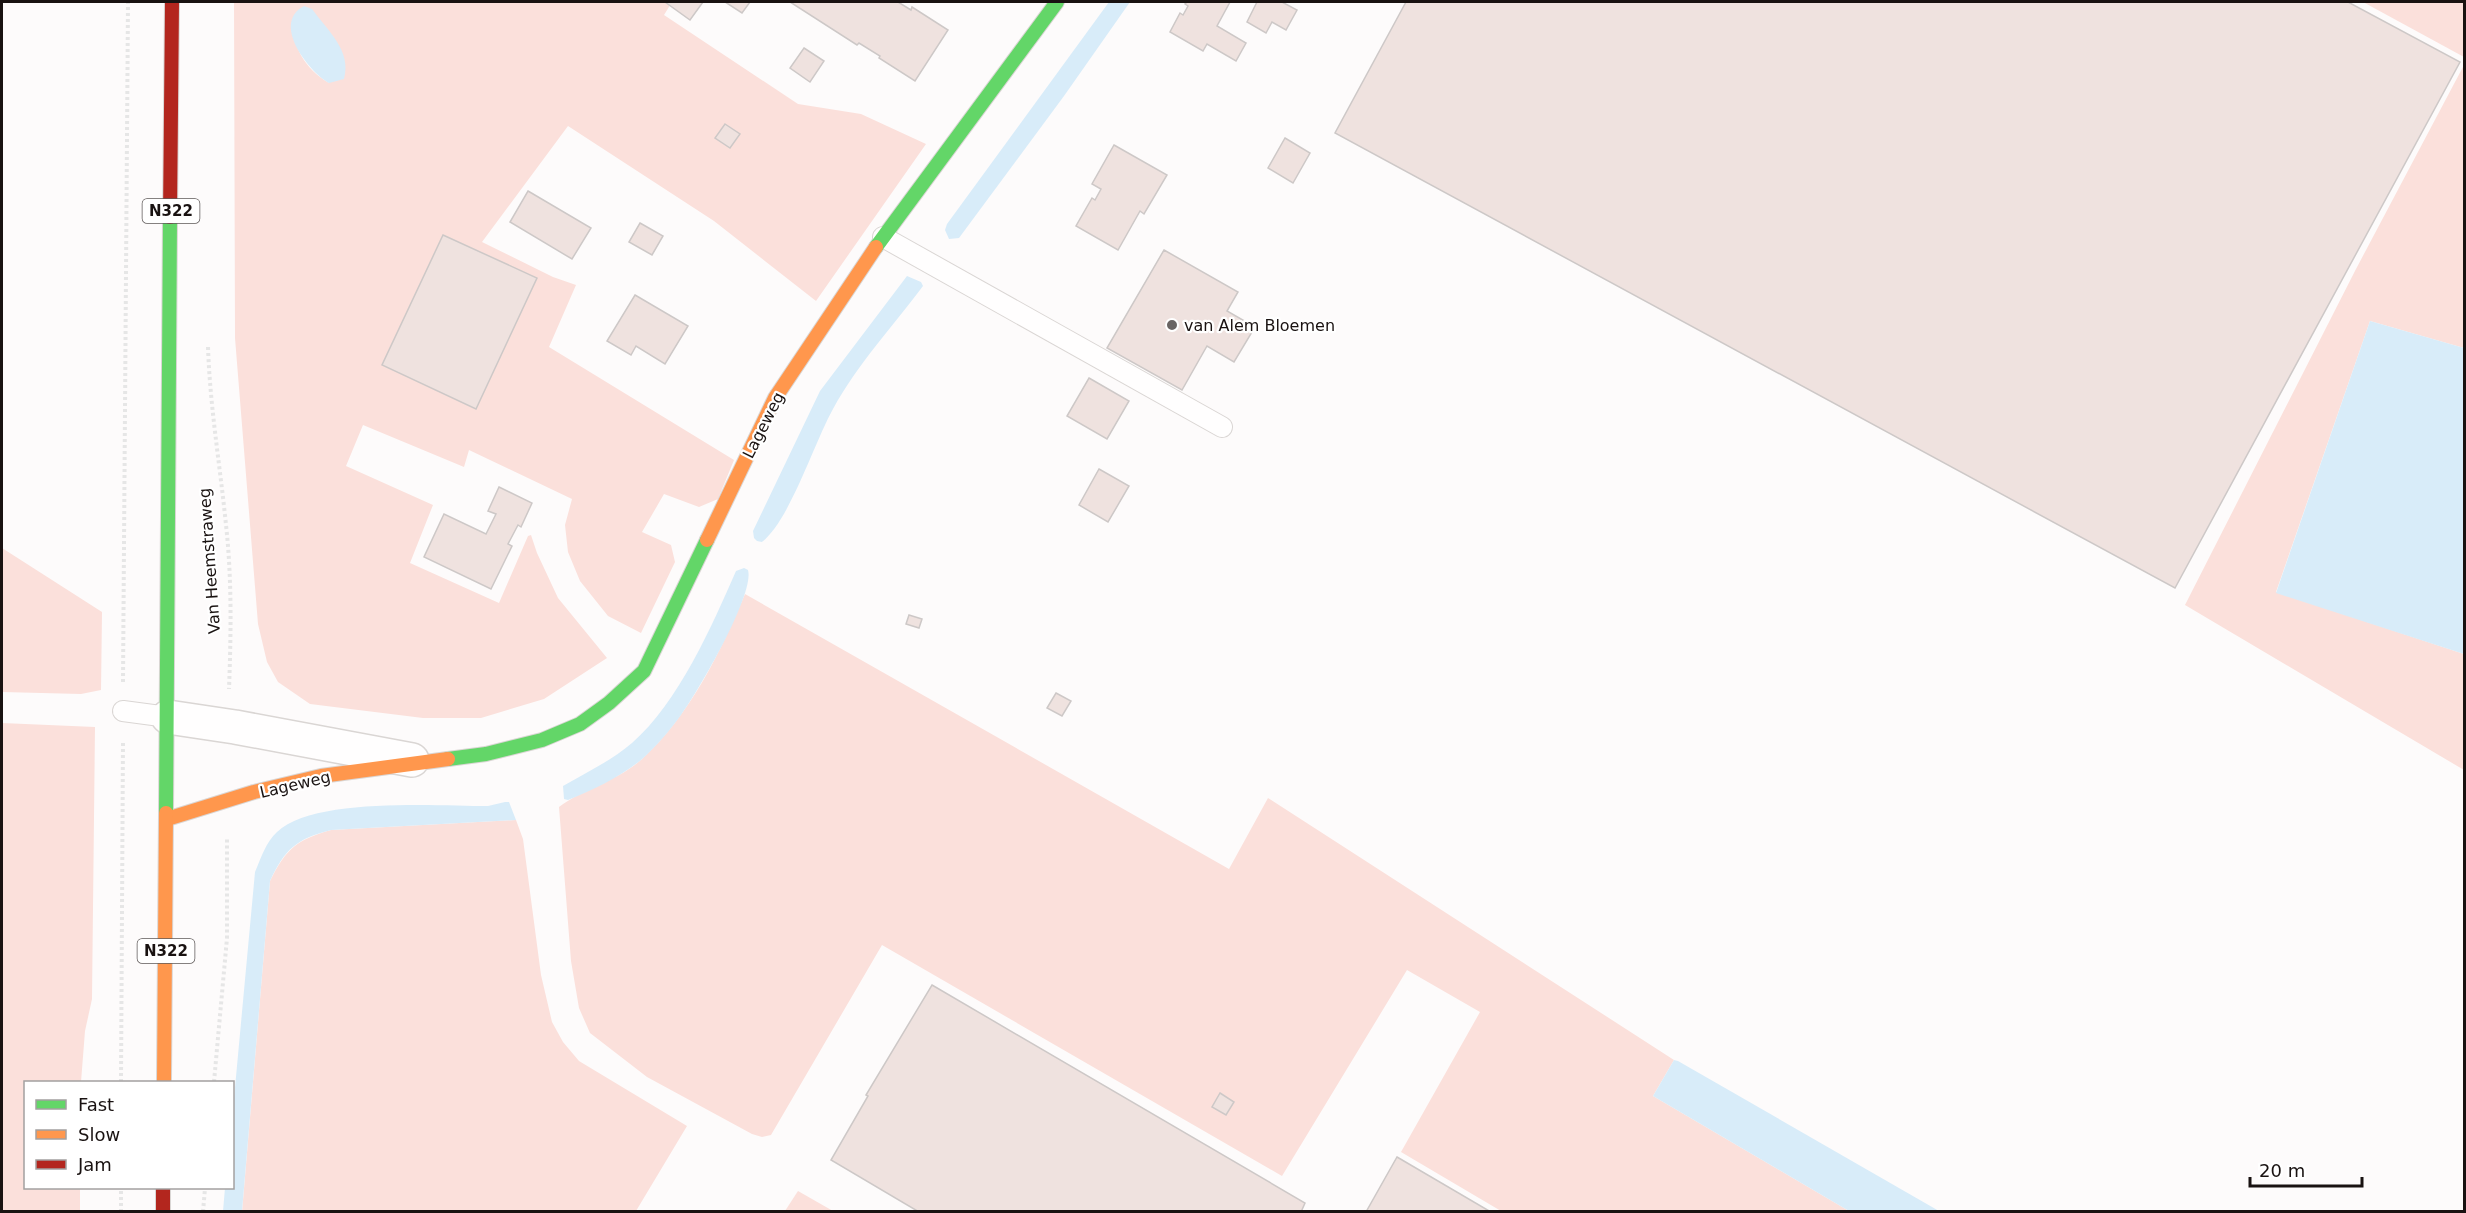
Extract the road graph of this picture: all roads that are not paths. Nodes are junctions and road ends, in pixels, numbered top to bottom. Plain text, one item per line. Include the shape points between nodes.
1 (172, 2) edge
2 (1057, 2) edge
3 (883, 237) junction
4 (1221, 427) dead end
5 (123, 711) road end
6 (168, 717) junction
7 (425, 763) junction
8 (167, 819) junction
9 (164, 1081) edge
10 (163, 1189) edge
11 (162, 1212) edge

1 - 6 street, N322
2 - 3 street, Lageweg
3 - 4 lane
3 - 7 street, Lageweg via 775,398 644,671 619,697 571,729 513,750
5 - 6 lane
6 - 7 street, Lageweg
6 - 8 street, N322
7 - 8 street, Lageweg via 342,772
8 - 9 street, N322
10 - 11 street

